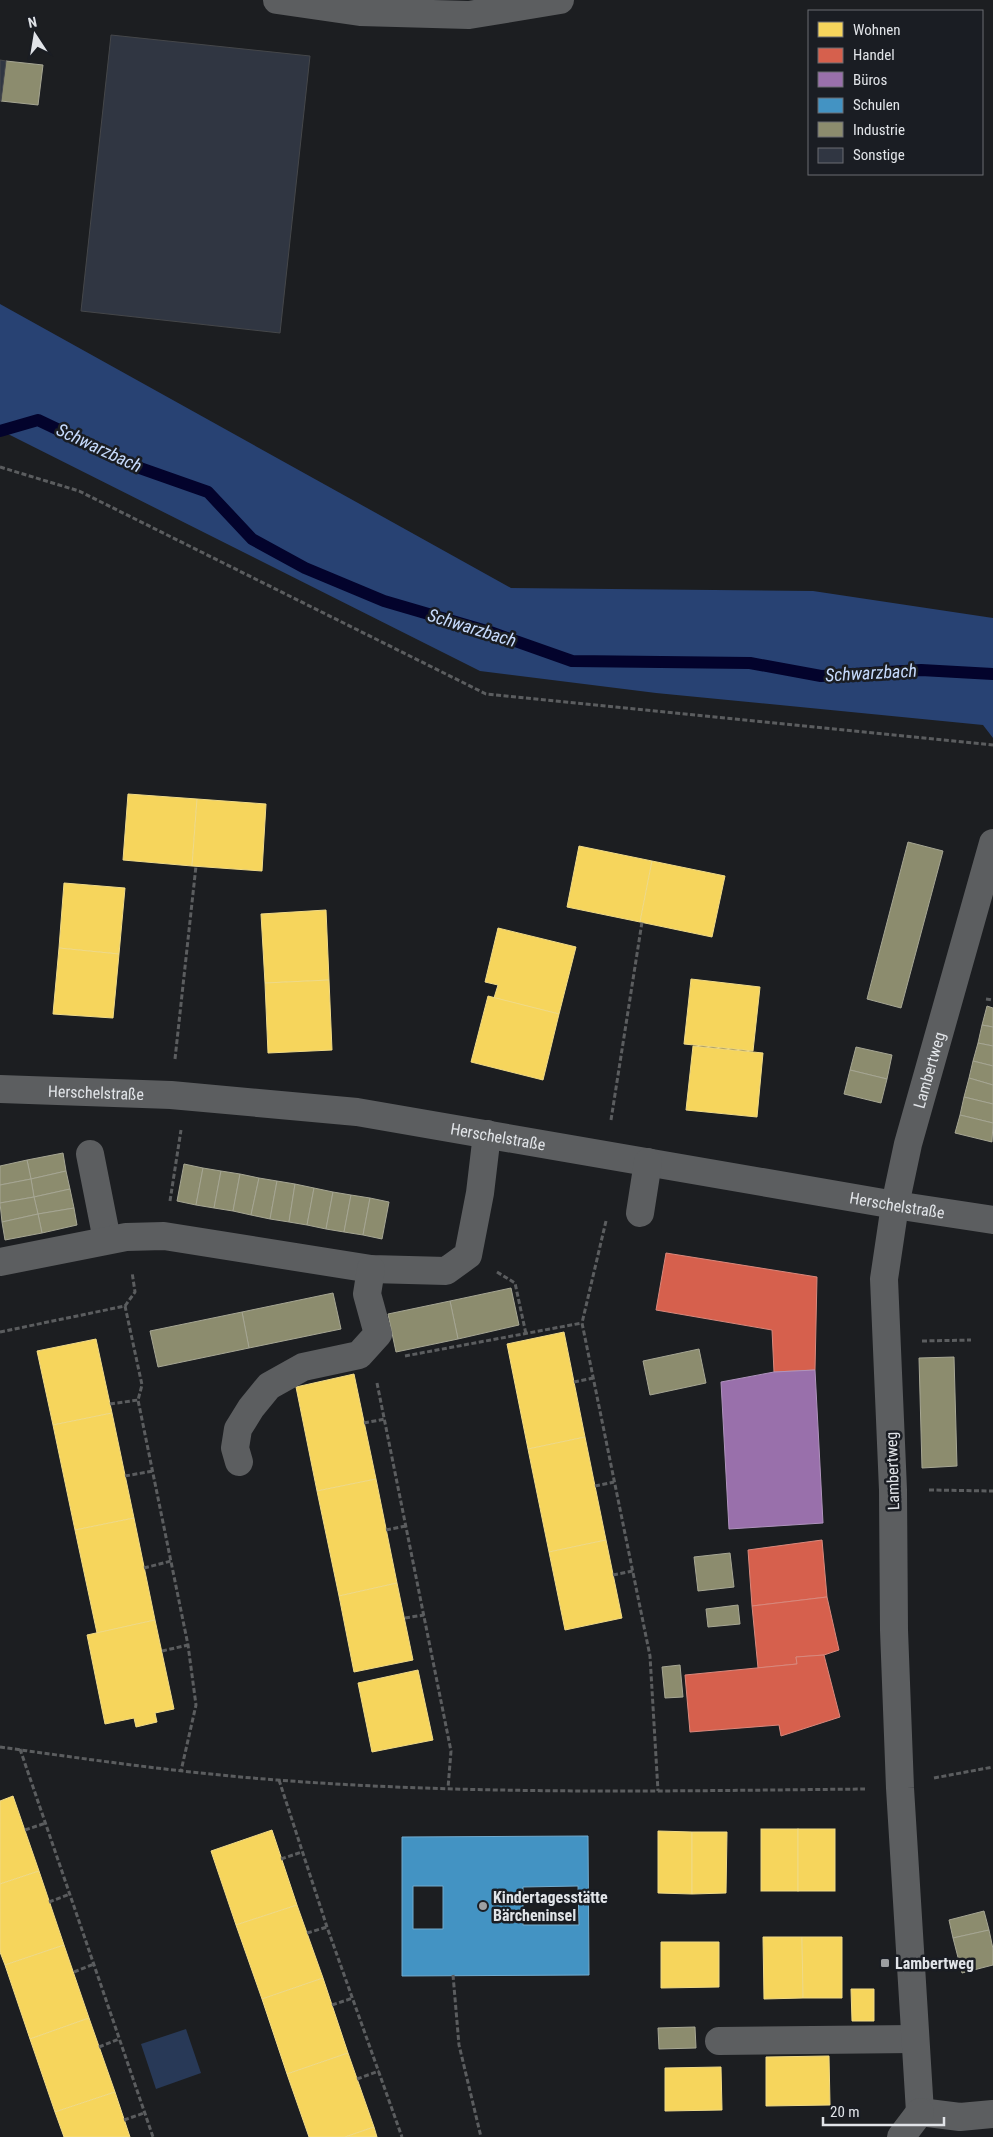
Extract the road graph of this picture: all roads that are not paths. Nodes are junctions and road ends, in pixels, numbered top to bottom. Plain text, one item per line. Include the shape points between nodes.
1 (277, 0) edge
2 (560, 0) edge
3 (993, 843) edge
4 (0, 1089) edge
5 (487, 1134) junction
6 (90, 1154) dead end
7 (648, 1162) junction
8 (895, 1205) junction
9 (640, 1213) dead end
10 (993, 1220) edge
11 (107, 1240) junction
12 (0, 1262) edge
13 (371, 1270) junction
14 (239, 1462) dead end
15 (914, 2039) junction
16 (719, 2041) dead end
17 (920, 2112) junction
18 (993, 2114) edge
19 (901, 2137) edge

1 - 2 street via 360,12 469,16
3 - 8 street, Lambertweg via 908,1144
4 - 5 street, Herschelstraße via 179,1095 357,1112
5 - 7 street, Herschelstraße
5 - 13 street via 468,1255 446,1272
6 - 11 street
7 - 8 street, Herschelstraße
7 - 9 street
8 - 10 street, Herschelstraße
8 - 15 street, Lambertweg via 884,1279 900,1788
11 - 12 street
11 - 13 street via 164,1236
13 - 14 street via 366,1294 378,1334 359,1355 303,1367 268,1386 238,1429 235,1448
15 - 16 street
15 - 17 street, Lambertweg
17 - 18 street via 960,2117
17 - 19 street

